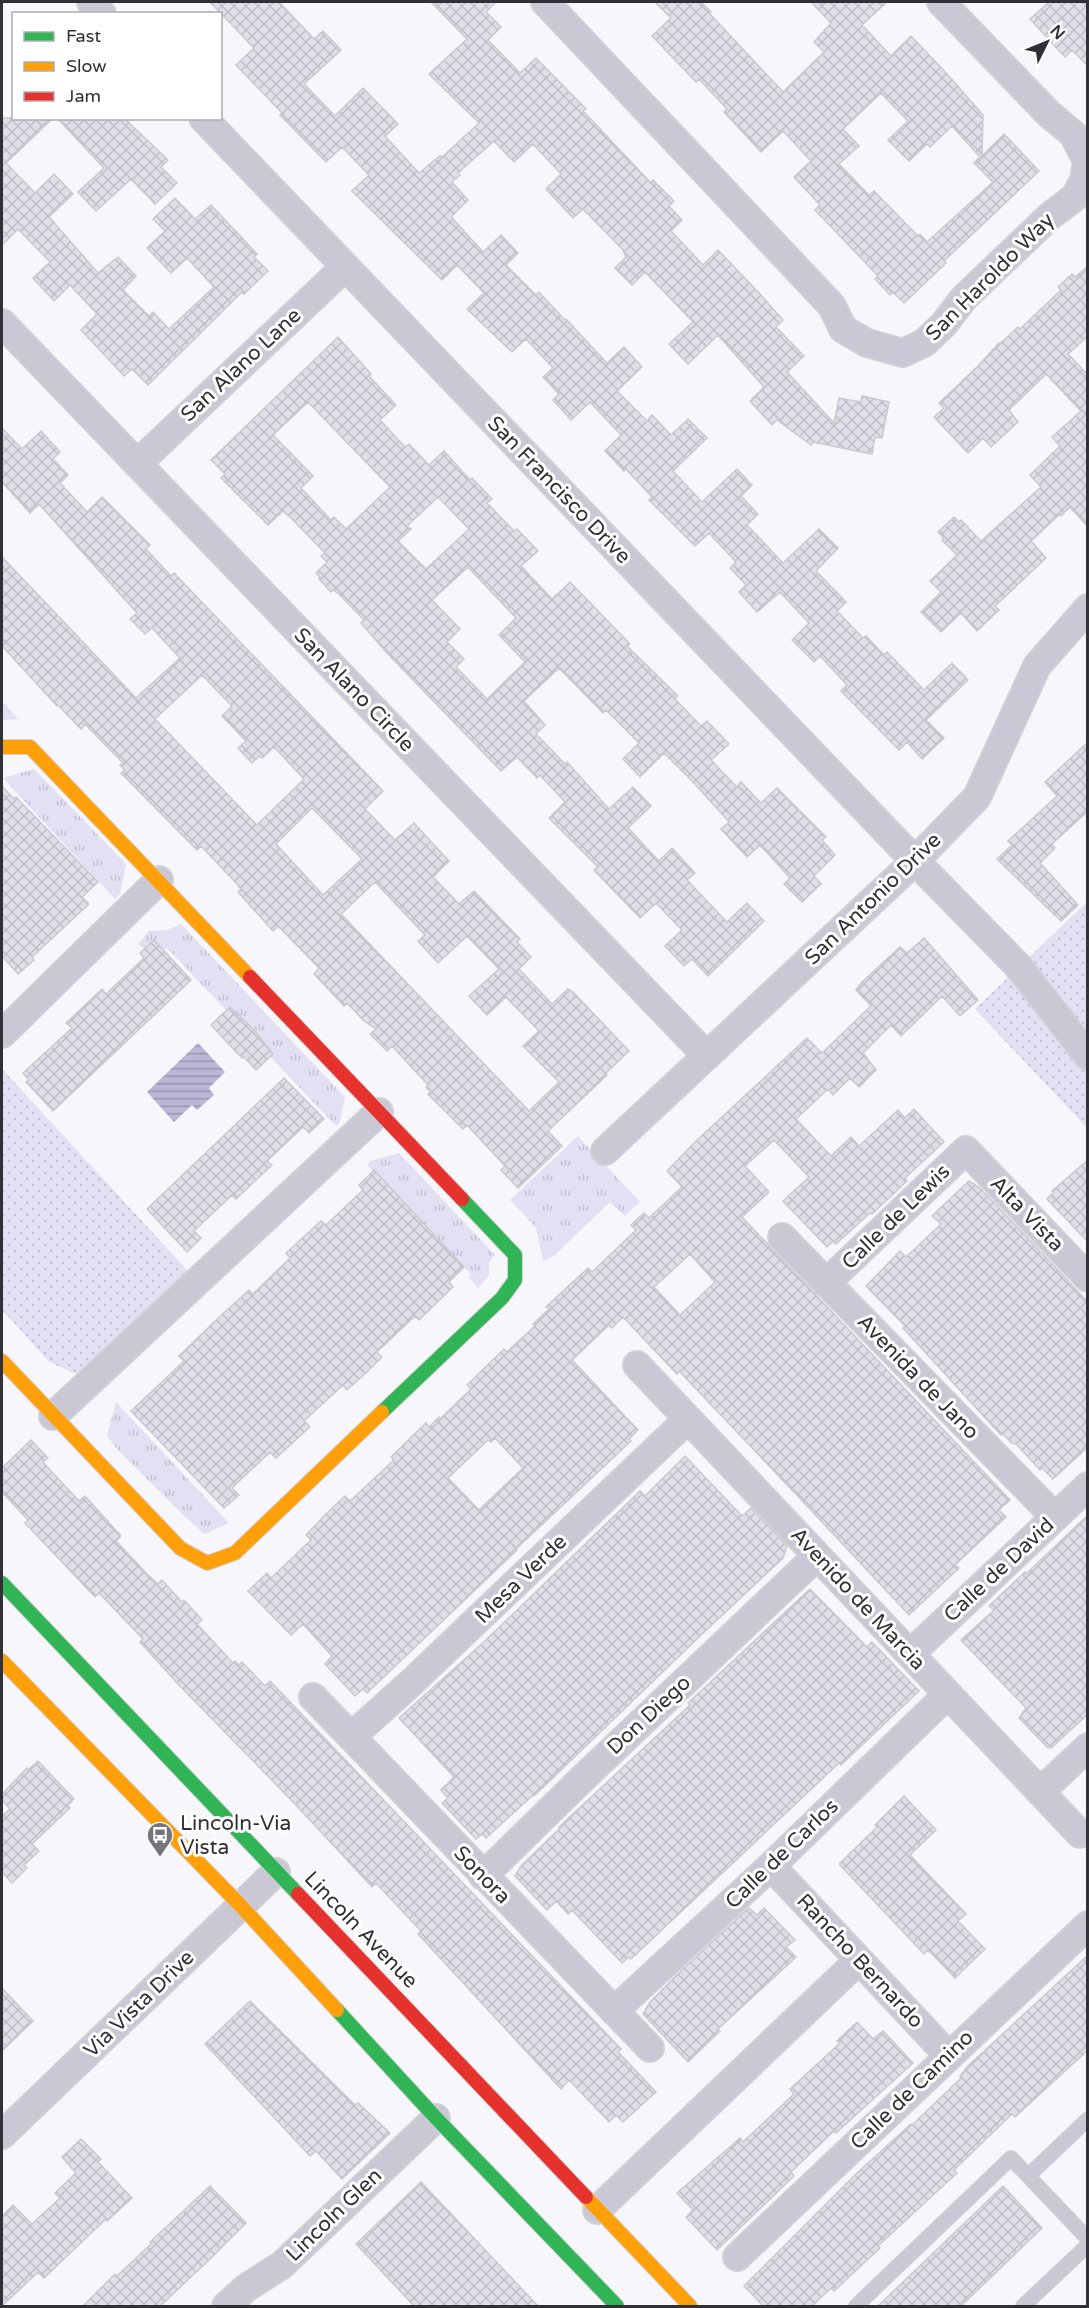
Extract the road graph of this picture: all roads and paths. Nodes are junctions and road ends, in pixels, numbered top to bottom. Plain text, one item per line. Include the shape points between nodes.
1 (545, 2) edge
2 (941, 2) edge
3 (205, 120) edge
4 (345, 267) junction
5 (2, 323) edge
6 (137, 464) junction
7 (1088, 608) edge
8 (2, 747) edge
9 (915, 861) junction
10 (159, 880) junction
11 (2, 1034) edge
12 (707, 1056) junction
13 (1088, 1056) edge
14 (379, 1112) junction
15 (966, 1150) joint
16 (605, 1151) dead end
17 (782, 1237) dead end
18 (1088, 1278) edge
19 (826, 1283) junction
20 (2, 1361) edge
21 (637, 1365) dead end
22 (53, 1416) junction
23 (688, 1419) junction
24 (1088, 1486) edge
25 (1055, 1517) junction
26 (817, 1556) junction
27 (2, 1584) edge
28 (910, 1654) junction
29 (2, 1661) edge
30 (948, 1694) junction
31 (313, 1697) dead end
32 (351, 1737) junction
33 (1088, 1747) edge
34 (1040, 1792) junction
35 (1080, 1834) dead end
36 (771, 1866) junction
37 (276, 1872) junction
38 (483, 1876) junction
39 (241, 1906) junction
40 (1088, 1925) edge
41 (859, 1960) junction
42 (614, 2012) junction
43 (650, 2048) dead end
44 (948, 2055) junction
45 (436, 2118) junction
46 (1088, 2119) edge
47 (2, 2135) edge
48 (1028, 2176) junction
49 (597, 2210) junction
50 (1088, 2239) edge
51 (1088, 2245) edge
52 (737, 2257) dead end
53 (226, 2307) edge
54 (617, 2307) edge
55 (690, 2307) edge
56 (856, 2307) edge
57 (1023, 2307) edge

1 - 2 street, San Haroldo Way via 832,306 843,329 867,343 903,353 924,343 964,298 1075,197 1084,180 1087,160 1073,134
3 - 4 street, San Francisco Drive
4 - 6 street, San Alano Lane
4 - 9 street, San Francisco Drive
5 - 6 street, San Alano Circle
6 - 12 street, San Alano Circle
7 - 9 street, San Antonio Drive via 1038,666 977,797
8 - 10 main road via 30,747
9 - 12 street, San Antonio Drive
9 - 13 street, San Francisco Drive via 1018,966
10 - 11 street
10 - 14 main road
12 - 16 street, San Antonio Drive
14 - 22 street
14 - 22 main road via 515,1255 515,1280 502,1298 235,1553 207,1563 180,1548
15 - 18 street, Alta Vista
15 - 19 street, Calle de Lewis
17 - 19 street, Avenida de Jano
19 - 25 street, Avenida de Jano
20 - 22 main road
21 - 23 street, Avenido de Marcia
23 - 26 street, Avenido de Marcia
23 - 32 street, Mesa Verde
24 - 25 street, Calle de David
25 - 28 street, Calle de David
26 - 28 street, Avenido de Marcia
26 - 38 street, Don Diego
27 - 37 main road, Lincoln Avenue
28 - 30 street, Avenido de Marcia
29 - 39 main road
30 - 34 street, Avenido de Marcia
30 - 36 street, Calle de Carlos
31 - 32 street, Sonora
32 - 38 street, Sonora
33 - 34 street
34 - 35 street, Avenido de Marcia
36 - 41 street, Rancho Bernardo
36 - 42 street, Calle de Carlos
37 - 39 street, Via Vista Drive
37 - 49 main road, Lincoln Avenue
38 - 42 street, Sonora
39 - 45 main road
39 - 47 street, Via Vista Drive
40 - 44 street, Calle de Camino
41 - 44 street, Rancho Bernardo
41 - 49 street
42 - 43 street, Sonora
44 - 52 street, Calle de Camino
45 - 53 street, Lincoln Glen via 282,2265 246,2288
45 - 54 main road
46 - 48 lane
48 - 50 lane
48 - 56 lane via 1011,2158
49 - 55 main road, Lincoln Avenue
51 - 57 lane

